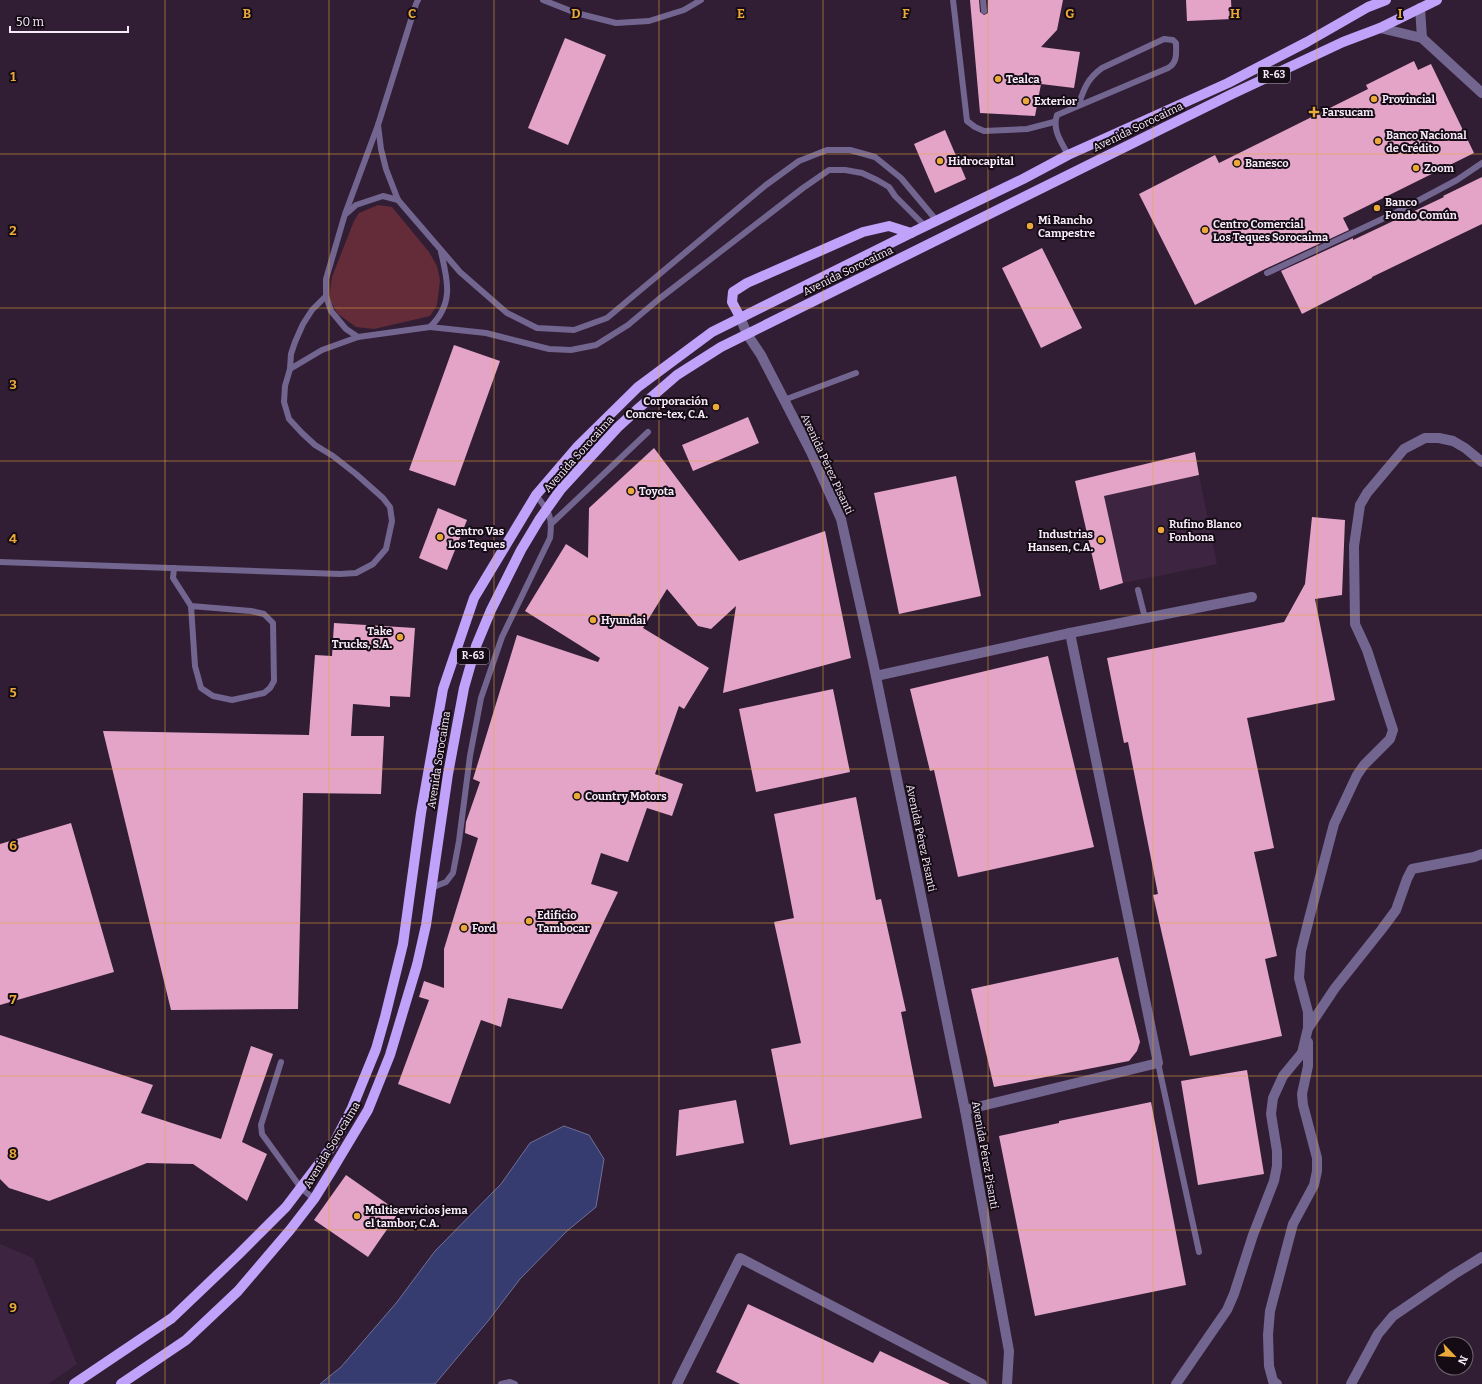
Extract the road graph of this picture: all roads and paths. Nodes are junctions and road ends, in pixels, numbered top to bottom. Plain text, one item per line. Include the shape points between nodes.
1 (418, 0) edge
2 (543, 0) edge
3 (701, 0) edge
4 (953, 0) edge
5 (983, 0) edge
6 (1386, 0) edge
7 (1437, 0) edge
8 (1368, 4) edge
9 (1420, 8) junction
10 (984, 11) dead end
11 (1380, 28) junction
12 (1422, 38) junction
13 (1482, 93) edge
14 (1078, 106) junction
15 (1054, 122) junction
16 (378, 125) junction
17 (1068, 155) junction
18 (1482, 163) edge
19 (398, 200) junction
20 (345, 214) junction
21 (937, 221) junction
22 (925, 226) junction
23 (911, 233) junction
24 (441, 251) junction
25 (1267, 273) dead end
26 (326, 296) junction
27 (740, 317) junction
28 (430, 327) junction
29 (747, 334) junction
30 (358, 337) junction
31 (290, 369) junction
32 (856, 373) dead end
33 (784, 400) junction
34 (648, 432) dead end
35 (1482, 462) edge
36 (536, 495) junction
37 (547, 509) junction
38 (552, 523) junction
39 (0, 562) edge
40 (174, 568) junction
41 (1138, 590) dead end
42 (1252, 597) dead end
43 (191, 606) junction
44 (1145, 618) junction
45 (1070, 633) junction
46 (876, 676) junction
47 (1482, 854) edge
48 (431, 888) junction
49 (1308, 1030) junction
50 (376, 1049) junction
51 (390, 1055) junction
52 (281, 1062) dead end
53 (1158, 1063) junction
54 (965, 1110) junction
55 (301, 1188) junction
56 (314, 1199) junction
57 (1199, 1252) dead end
58 (1482, 1257) edge
59 (74, 1384) edge
60 (121, 1384) edge
61 (501, 1384) edge
62 (515, 1384) edge
63 (677, 1384) edge
64 (982, 1384) edge
65 (1007, 1384) edge
66 (1176, 1384) edge
67 (1277, 1384) edge
68 (1351, 1384) edge

1 - 16 lane
2 - 3 lane via 576,13 616,22 649,21 684,10
4 - 15 lane via 967,121 984,131 1027,129
5 - 10 lane
6 - 8 main road, Avenida Sorocaima / R-63
7 - 9 main road, Avenida Sorocaima / R-63
8 - 17 main road, Avenida Sorocaima / R-63 via 1307,42 1228,83
9 - 11 main road, Avenida Sorocaima / R-63
9 - 12 street
11 - 12 street
11 - 29 main road, Avenida Sorocaima / R-63 via 1343,42 1232,94
12 - 13 street
14 - 14 lane via 1087,83 1093,74 1102,68 1164,39 1176,43 1173,65
14 - 15 lane via 1057,115
15 - 17 lane
16 - 19 lane via 386,169
16 - 20 lane
17 - 21 main road, Avenida Sorocaima / R-63
18 - 25 lane via 1457,180 1395,212
19 - 20 lane via 383,196 356,205
19 - 24 lane
20 - 26 lane via 326,279
21 - 22 main road, Avenida Sorocaima / R-63
21 - 24 lane via 901,178 876,157 850,150 827,150 799,161 766,185 607,318 574,330 537,328 507,314 460,272
22 - 23 main road, Avenida Sorocaima / R-63
22 - 28 lane via 895,196 889,186 862,173 829,170 628,325 596,344 571,350 549,349 486,333
23 - 27 main road, Avenida Sorocaima / R-63
23 - 27 main road via 889,226 863,232 747,283 733,292 732,302
24 - 28 lane via 448,293 443,312
26 - 30 lane via 337,320
26 - 31 lane via 302,324 291,354
27 - 29 street, Avenida Pérez Pisanti
27 - 36 main road, Avenida Sorocaima / R-63 via 712,332 638,387 578,446
28 - 30 lane
29 - 33 street, Avenida Pérez Pisanti
29 - 37 main road, Avenida Sorocaima / R-63 via 721,347 678,375 640,407 578,469
30 - 31 lane via 322,350
31 - 40 lane via 284,402 289,419 315,445 334,456 390,507 392,521 386,549 373,564 356,573
32 - 33 lane
33 - 46 street, Avenida Pérez Pisanti via 811,452 841,520
34 - 38 lane
35 - 49 street via 1453,441 1425,438 1404,450 1367,493 1360,506 1354,546 1355,624 1367,650 1393,730 1390,739 1357,775 1334,824 1301,951 1299,978 1308,1012
36 - 37 lane
36 - 50 main road, Avenida Sorocaima / R-63 via 474,598 443,689 421,813 403,944
37 - 38 lane
37 - 48 main road, Avenida Sorocaima / R-63 via 520,550 476,646 455,729
38 - 48 lane via 550,538 502,637 481,698 453,873 446,882
39 - 40 lane
40 - 43 lane via 173,578
41 - 44 lane
42 - 44 street
43 - 43 lane via 195,666 201,688 213,696 232,700 264,693 270,688 274,681 273,623 264,614 251,611
44 - 45 street
45 - 46 street
45 - 53 street
46 - 54 street, Avenida Pérez Pisanti
47 - 49 street via 1412,869 1396,910 1335,988
48 - 51 main road, Avenida Sorocaima / R-63 via 417,965
49 - 66 street via 1302,1053 1283,1076 1273,1098 1271,1114 1277,1166 1234,1294 1227,1310
49 - 67 street via 1309,1054 1302,1094 1318,1171 1314,1185 1294,1224 1270,1311 1269,1366 1273,1381
50 - 51 main road
50 - 55 main road, Avenida Sorocaima / R-63 via 352,1108 333,1145
51 - 56 main road, Avenida Sorocaima / R-63 via 368,1110
52 - 55 lane via 261,1125 262,1134
53 - 54 street
53 - 57 lane
54 - 65 street, Avenida Pérez Pisanti via 1009,1351
55 - 56 lane
55 - 59 main road, Avenida Sorocaima / R-63 via 244,1250 172,1318
56 - 60 main road, Avenida Sorocaima / R-63 via 238,1291 186,1340
58 - 68 street via 1393,1316 1378,1334
61 - 62 lane
63 - 64 street via 740,1258

